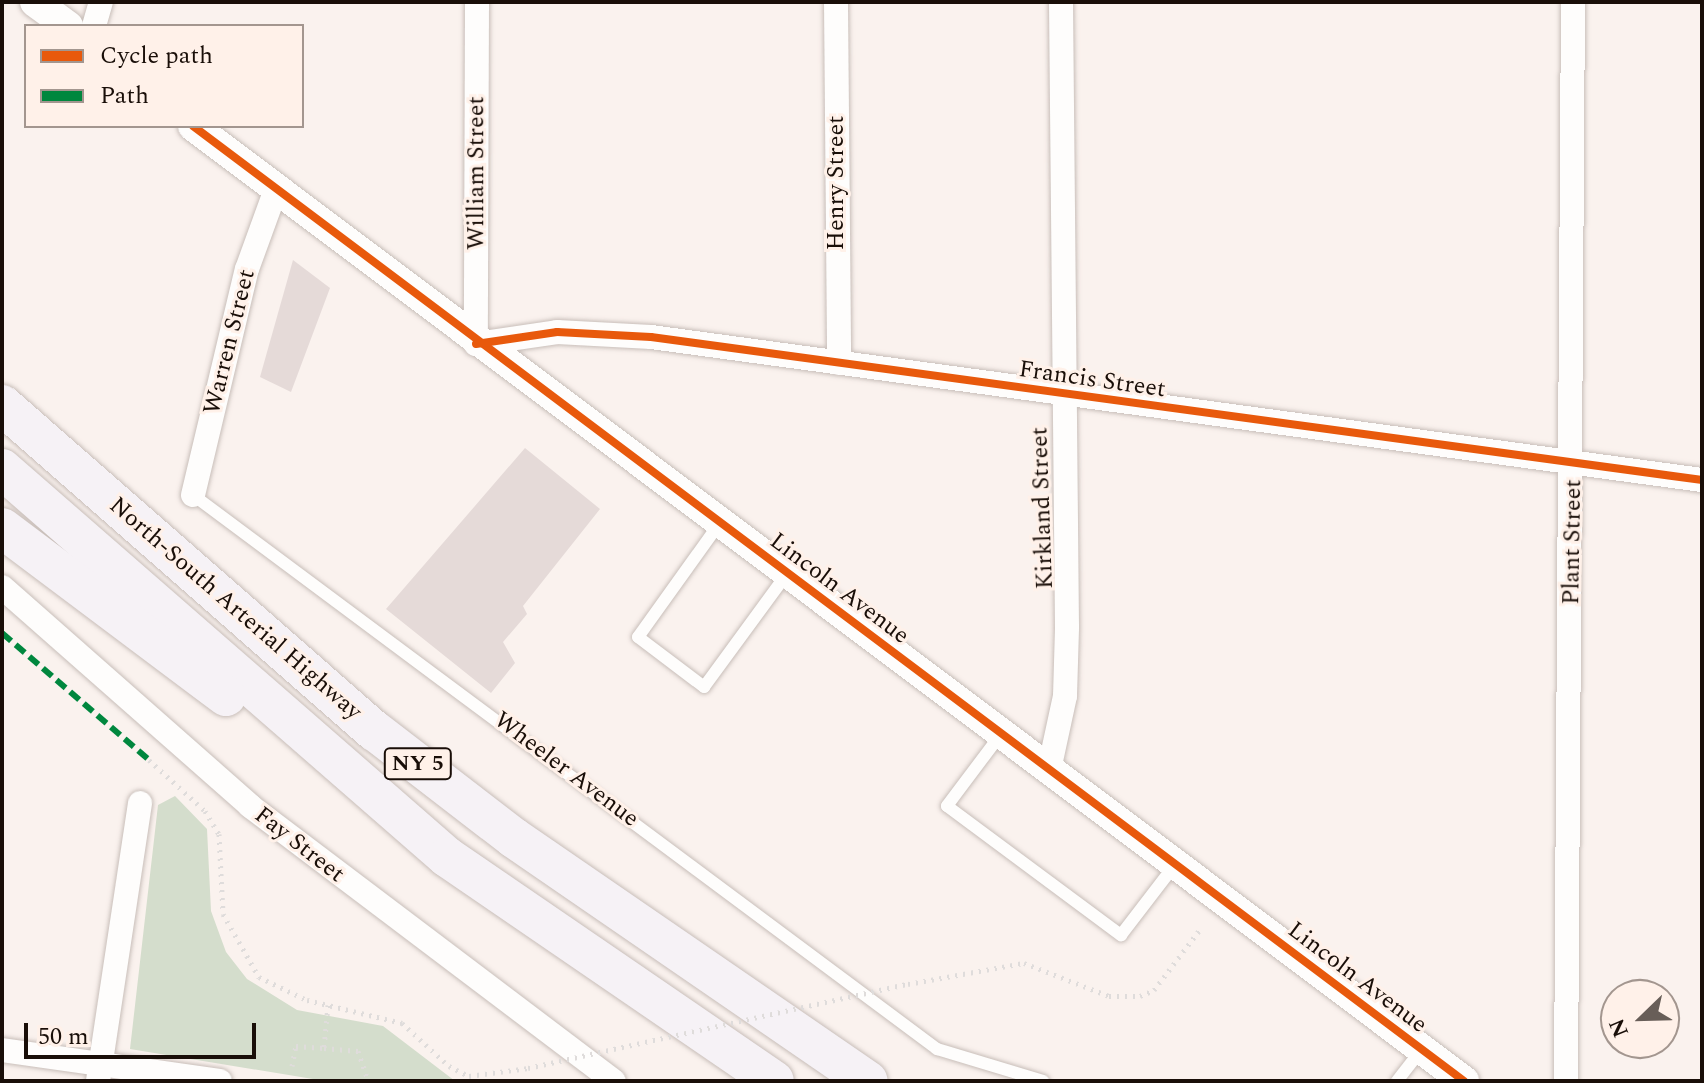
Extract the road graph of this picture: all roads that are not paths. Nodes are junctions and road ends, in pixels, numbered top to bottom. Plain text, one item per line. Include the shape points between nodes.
1 (35, 2) edge
2 (101, 2) edge
3 (477, 2) edge
4 (836, 2) edge
5 (1061, 2) edge
6 (1573, 2) edge
7 (65, 24) edge
8 (95, 24) edge
9 (195, 128) edge
10 (275, 192) junction
11 (476, 344) junction
12 (839, 363) junction
13 (1060, 396) junction
14 (2, 405) edge
15 (1574, 464) junction
16 (2, 469) edge
17 (1702, 480) edge
18 (193, 495) joint
19 (719, 524) junction
20 (2, 528) edge
21 (786, 575) junction
22 (2, 587) edge
23 (1001, 734) junction
24 (1049, 770) junction
25 (140, 803) dead end
26 (447, 857) junction
27 (1175, 866) junction
28 (2, 1050) edge
29 (1421, 1050) junction
30 (99, 1072) edge
31 (220, 1081) edge
32 (614, 1081) edge
33 (774, 1081) edge
34 (867, 1081) edge
35 (1043, 1081) edge
36 (1397, 1081) edge
37 (1464, 1081) edge
38 (1566, 1081) edge

1 - 7 street
2 - 8 street
3 - 11 street, William Street
4 - 12 street, Henry Street
5 - 13 street, Kirkland Street
6 - 15 street, Plant Street
9 - 10 street, Lincoln Avenue
10 - 11 street, Lincoln Avenue
10 - 18 street, Warren Street via 247,269
11 - 12 street, Francis Street via 573,333
11 - 19 street, Lincoln Avenue
12 - 13 street, Francis Street
13 - 15 street, Francis Street
13 - 24 street, Kirkland Street via 1066,669
14 - 34 highway, North-South Arterial Highway / NY 5 via 375,731 514,838
15 - 17 street, Francis Street
15 - 38 street, Plant Street
16 - 26 highway, North-South Arterial Highway / NY 5
18 - 35 lane, Wheeler Avenue via 937,1049
19 - 21 street, Lincoln Avenue
19 - 21 lane via 638,637 704,687
20 - 26 highway
21 - 23 street, Lincoln Avenue
22 - 32 street, Fay Street via 250,806
23 - 24 street, Lincoln Avenue
23 - 27 lane via 947,806 1121,935
24 - 27 street, Lincoln Avenue
25 - 30 street
26 - 33 highway, North-South Arterial Highway / NY 5
27 - 29 street, Lincoln Avenue
28 - 30 street
29 - 36 lane
29 - 37 street, Lincoln Avenue
30 - 31 street

